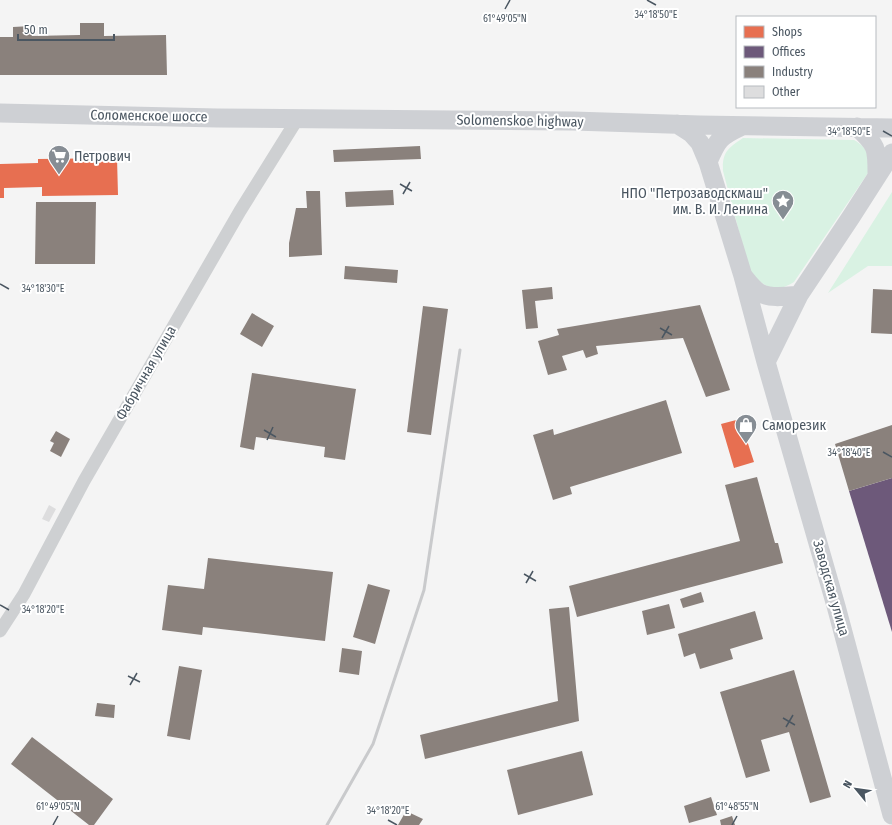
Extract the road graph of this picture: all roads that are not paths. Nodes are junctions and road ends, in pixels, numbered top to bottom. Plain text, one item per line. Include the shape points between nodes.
1 (0, 113) edge
2 (298, 118) junction
3 (677, 124) junction
4 (742, 126) junction
5 (857, 128) junction
6 (892, 128) edge
7 (892, 152) edge
8 (708, 162) junction
9 (877, 176) junction
10 (743, 276) junction
11 (798, 295) junction
12 (766, 362) junction
13 (0, 631) edge
14 (892, 815) edge

1 - 2 main road, Соломенское шоссе
2 - 3 main road, Solomenskoe highway
2 - 13 street, Фабричная улица via 240,210 84,481 24,594
3 - 4 main road, Solomenskoe highway
3 - 8 main road, Заводская улица via 700,143
4 - 5 main road, Solomenskoe highway
4 - 8 main road via 725,134 714,147
5 - 6 main road, Solomenskoe highway
5 - 9 main road via 871,139 877,151
7 - 9 main road
8 - 10 main road, Заводская улица
9 - 11 main road
10 - 11 main road via 759,293 783,297
10 - 12 main road, Заводская улица
11 - 12 main road
12 - 14 main road, Заводская улица via 836,606

